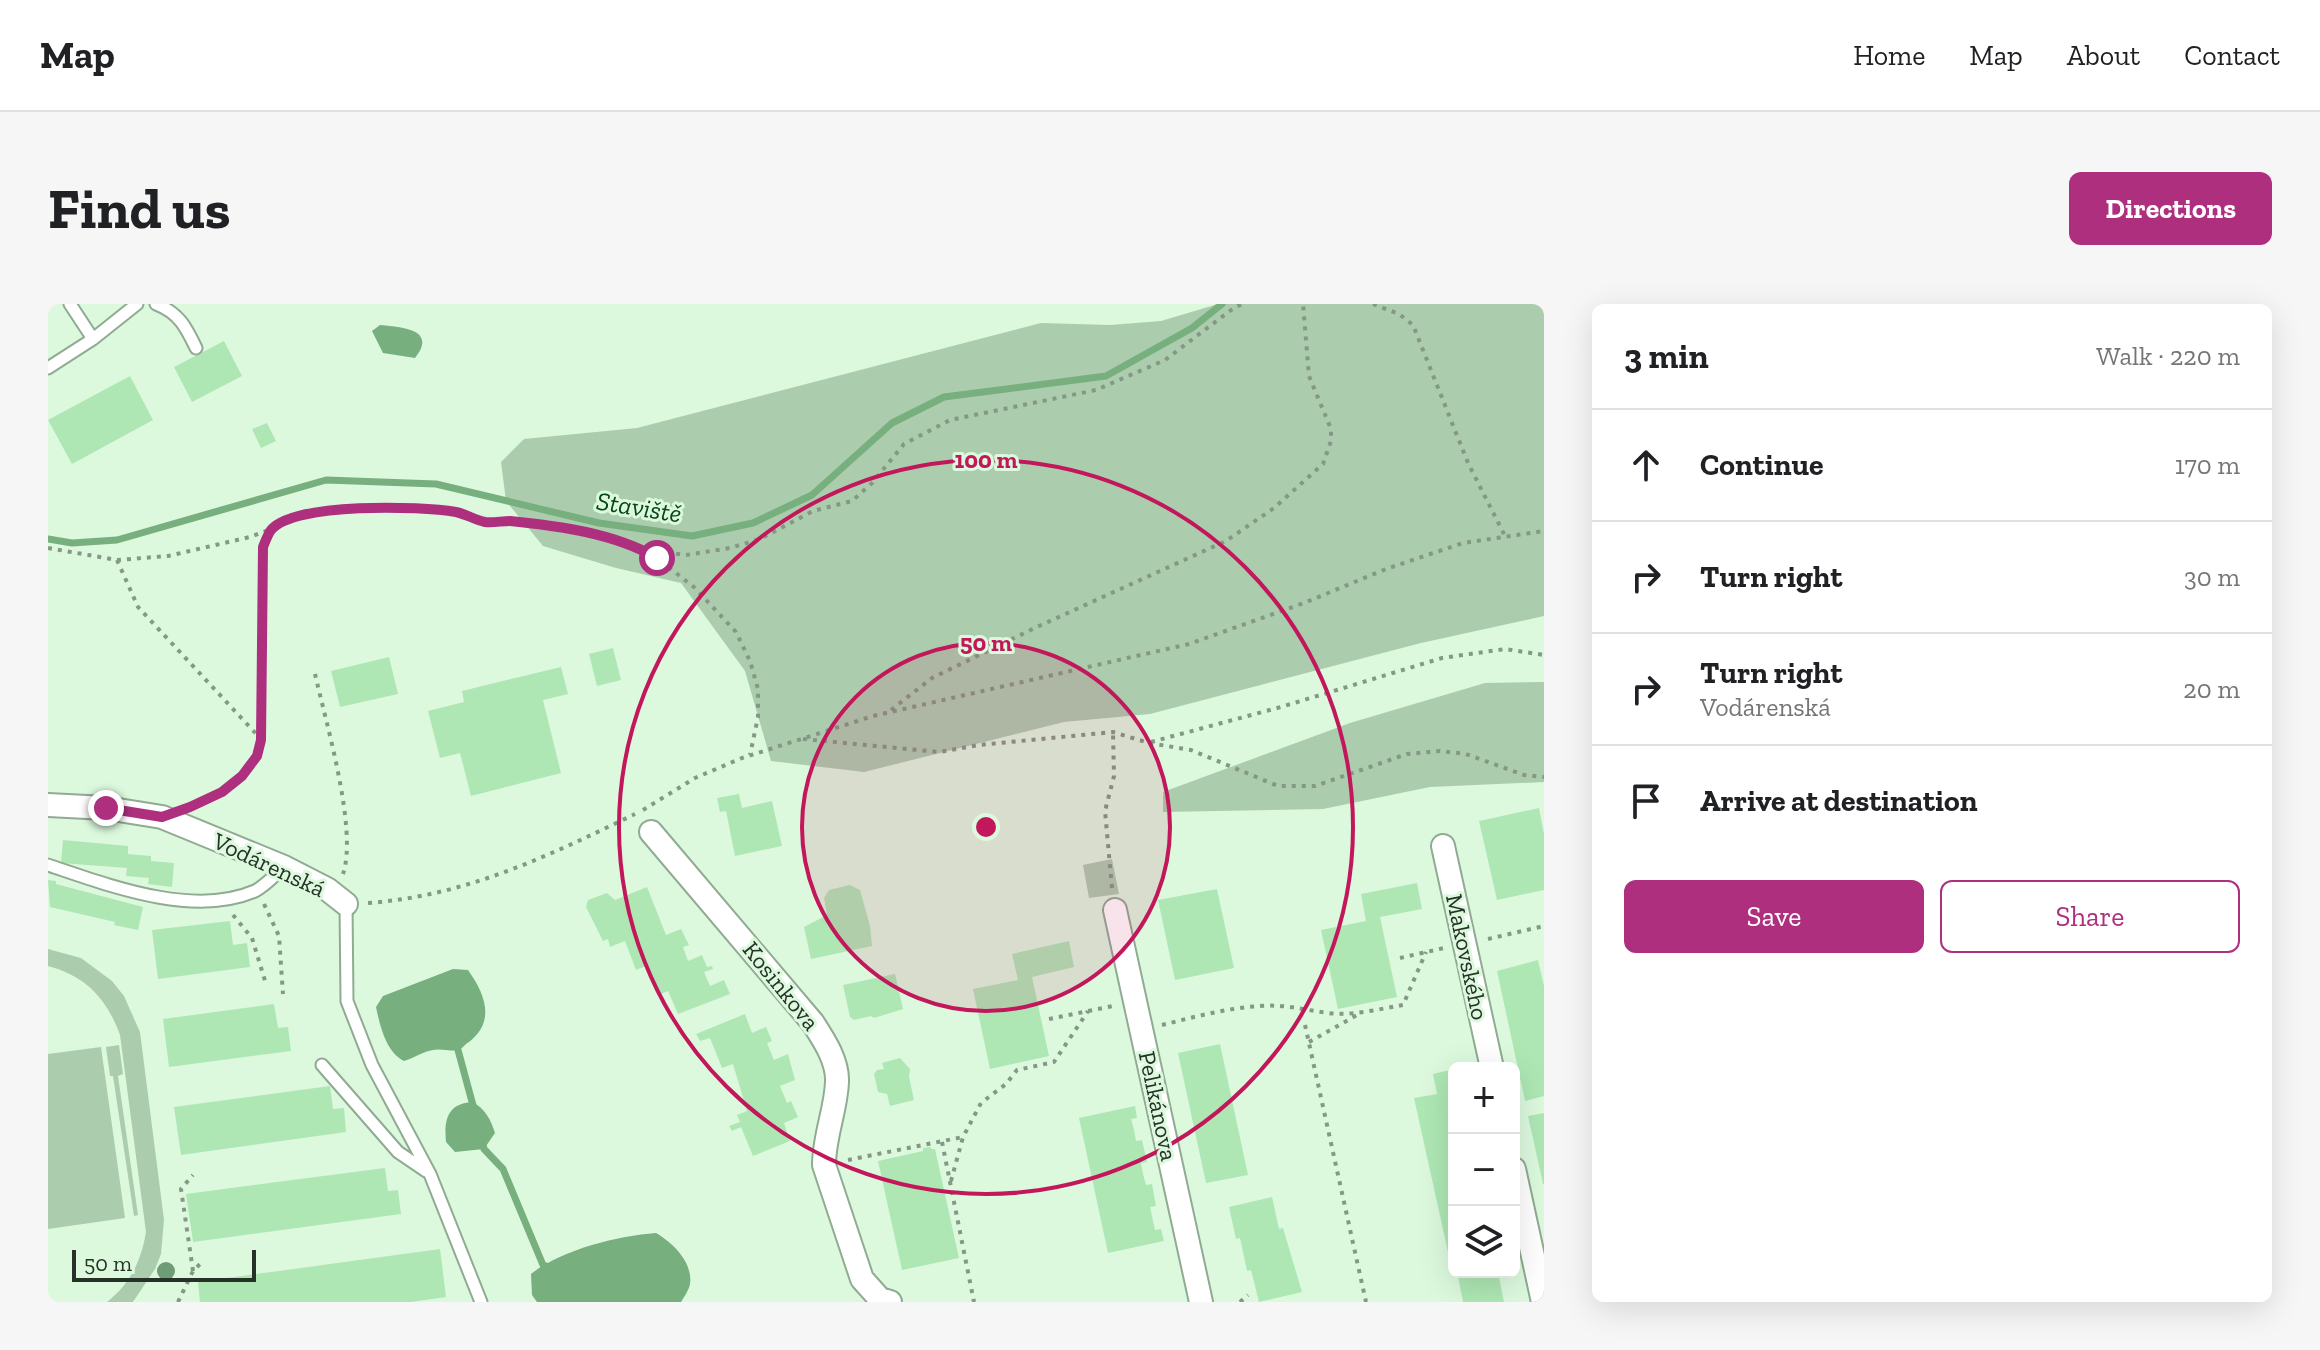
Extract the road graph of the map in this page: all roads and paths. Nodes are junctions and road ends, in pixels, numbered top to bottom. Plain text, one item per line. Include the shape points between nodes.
1 (70, 304) edge
2 (137, 304) edge
3 (156, 304) edge
4 (1243, 304) edge
5 (1303, 304) edge
6 (1373, 304) edge
7 (93, 339) junction
8 (196, 348) dead end
9 (48, 368) edge
10 (271, 529) junction
11 (1544, 531) edge
12 (1505, 536) junction
13 (48, 548) edge
14 (657, 558) junction
15 (117, 560) junction
16 (1544, 655) edge
17 (315, 674) dead end
18 (889, 712) junction
19 (1113, 732) junction
20 (800, 738) junction
21 (261, 740) junction
22 (1149, 743) junction
23 (750, 755) junction
24 (1544, 777) edge
25 (48, 805) edge
26 (162, 817) junction
27 (651, 832) dead end
28 (1443, 846) dead end
29 (48, 865) edge
30 (284, 867) junction
31 (258, 889) junction
32 (327, 889) junction
33 (216, 902) junction
34 (346, 904) junction
35 (1115, 910) joint
36 (1544, 926) edge
37 (1492, 938) dead end
38 (1400, 958) dead end
39 (266, 984) dead end
40 (283, 994) dead end
41 (1362, 1012) junction
42 (1049, 1019) dead end
43 (1305, 1025) dead end
44 (1141, 1030) junction
45 (1309, 1042) junction
46 (1491, 1062) edge
47 (322, 1065) dead end
48 (963, 1137) junction
49 (942, 1142) junction
50 (824, 1165) junction
51 (430, 1174) junction
52 (193, 1175) dead end
53 (951, 1181) junction
54 (1520, 1197) edge
55 (203, 1261) dead end
56 (193, 1271) junction
57 (1248, 1295) dead end
58 (885, 1300) edge
59 (178, 1302) edge
60 (481, 1302) edge
61 (974, 1302) edge
62 (1201, 1302) edge
63 (1240, 1302) edge
64 (1366, 1302) edge
65 (1543, 1302) edge

1 - 7 lane
2 - 7 lane
3 - 8 lane via 183,322
4 - 14 path via 1165,360 1096,390 950,420 904,444 852,501 813,511 730,548
5 - 18 path via 1309,376 1331,429 1323,464 1226,541 932,678
6 - 12 path via 1413,325 1468,463
7 - 9 lane
10 - 14 path via 291,518 323,512 409,507 607,537 634,544
10 - 15 path via 168,556
10 - 21 path via 263,547
11 - 12 path
12 - 18 path via 1463,543 1386,569 1189,644
13 - 15 path
14 - 23 path via 729,623 750,661 758,699
15 - 21 path via 138,607
16 - 22 path via 1505,649 1442,658
17 - 32 path via 348,841 342,877
18 - 20 path
19 - 20 path via 939,752
19 - 22 path
19 - 35 path via 1114,776 1105,811
20 - 23 path
21 - 26 path via 242,776 222,792
22 - 24 path via 1191,750 1278,786 1315,786 1407,754 1440,751
23 - 34 path via 695,778 554,853 495,876 436,894
25 - 26 street, Vodárenská
26 - 30 street, Vodárenská
27 - 50 street, Kosinkova via 813,1023 829,1049 838,1079
28 - 46 street, Makovského
29 - 33 lane via 115,887
30 - 31 lane
30 - 32 street, Vodárenská
31 - 33 lane
31 - 40 path via 279,936
32 - 34 street, Vodárenská
33 - 39 path via 252,938
34 - 51 lane via 347,1001 372,1065
35 - 44 street, Pelikánova
36 - 37 path
38 - 41 path via 1426,952 1403,1005
41 - 44 path via 1330,1014 1261,1005
41 - 45 path
42 - 48 path via 1088,1011 1054,1062 1017,1070 981,1103
43 - 45 path
44 - 62 street, Pelikánova
45 - 64 path
47 - 51 lane via 398,1152
48 - 49 path
48 - 53 path
49 - 50 path
49 - 53 path
50 - 58 street, Kosinkova via 862,1279
51 - 60 lane
52 - 56 path via 181,1189
53 - 61 path
54 - 65 street
55 - 56 path
56 - 59 path
57 - 63 path

